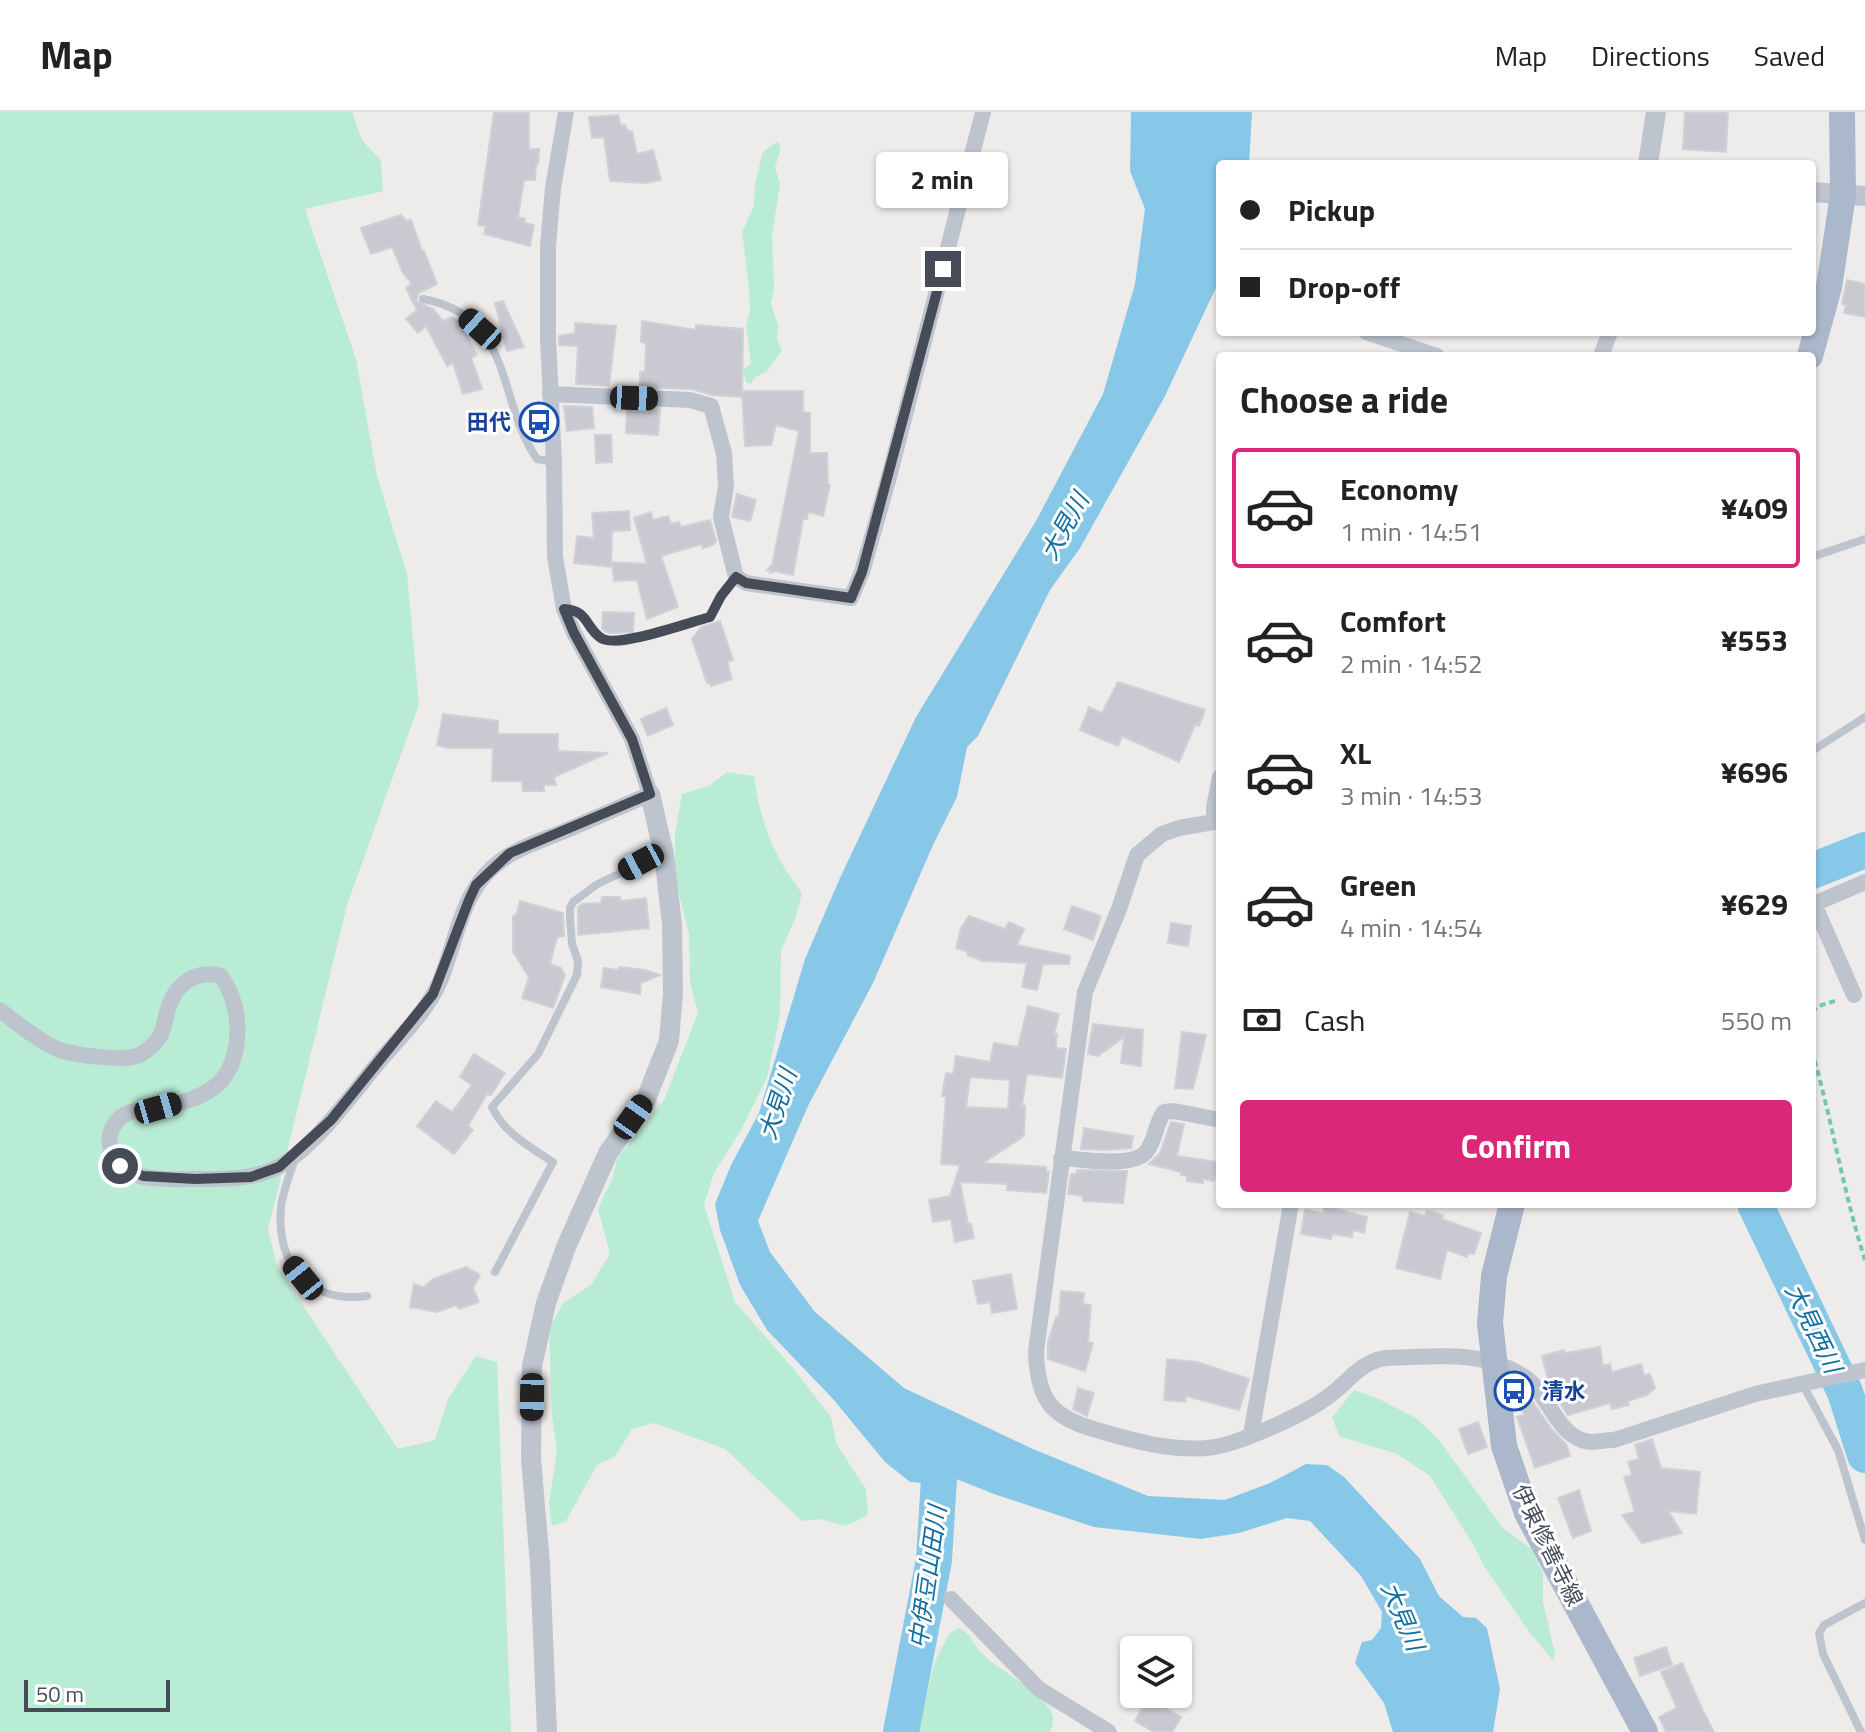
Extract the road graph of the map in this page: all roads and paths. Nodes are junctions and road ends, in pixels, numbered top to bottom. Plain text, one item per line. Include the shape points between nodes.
1 (566, 112) edge
2 (983, 112) edge
3 (1656, 112) edge
4 (1842, 112) edge
5 (1649, 160) edge
6 (1816, 192) edge
7 (1854, 196) edge
8 (423, 299) dead end
9 (1816, 334) edge
10 (1375, 336) edge
11 (1411, 352) edge
12 (550, 394) junction
13 (554, 462) junction
14 (1865, 539) edge
15 (1816, 556) edge
16 (736, 577) junction
17 (564, 609) junction
18 (1865, 717) edge
19 (1816, 748) edge
20 (650, 794) junction
21 (1216, 821) edge
22 (664, 851) junction
23 (1865, 882) edge
24 (1816, 903) edge
25 (1816, 909) edge
26 (1854, 995) joint
27 (1816, 1009) edge
28 (0, 1010) edge
29 (1816, 1065) edge
30 (1216, 1119) edge
31 (296, 1154) junction
32 (1061, 1158) junction
33 (1290, 1208) edge
34 (1505, 1208) edge
35 (1865, 1260) edge
36 (495, 1272) dead end
37 (367, 1296) dead end
38 (1495, 1363) junction
39 (1865, 1370) edge
40 (1805, 1382) junction
41 (1251, 1435) junction
42 (1865, 1540) edge
43 (951, 1599) dead end
44 (1865, 1603) edge
45 (547, 1732) edge
46 (1109, 1732) edge
47 (1645, 1732) edge
48 (1861, 1732) edge

1 - 12 street via 548,246
2 - 16 street via 889,477 851,598 746,583
3 - 5 street
4 - 7 main road
6 - 7 street
7 - 9 main road
8 - 13 lane via 446,304 480,329 495,351 527,443 537,459
10 - 11 street
12 - 13 street
12 - 16 street via 690,400 711,406 726,466 722,527
13 - 17 street via 555,557
14 - 15 lane
16 - 17 lane via 710,617 628,641 601,638 579,612
17 - 20 street via 632,739
18 - 19 lane
20 - 22 street
20 - 31 street via 510,853 489,870 469,900 433,994 331,1120
21 - 32 street via 1162,834 1137,855 1085,992
22 - 36 lane via 596,885 570,908 577,975 538,1054 492,1107 516,1137 553,1162
22 - 45 street via 672,925 669,1041 646,1099 608,1153 566,1247 532,1366 531,1459
23 - 24 street
25 - 26 street
26 - 27 path
28 - 31 street via 57,1049 137,1056 161,1035 180,986 193,975 221,976 236,1009 231,1071 198,1097 131,1111 116,1122 109,1147 131,1173 195,1179 251,1177
29 - 35 path
30 - 32 street via 1164,1112 1149,1148 1137,1158
31 - 37 lane via 281,1225 292,1265 313,1289
32 - 41 street via 1036,1351 1036,1374 1045,1398 1059,1416 1140,1442 1210,1448
33 - 41 street
34 - 38 main road, 伊東修善寺線 via 1490,1323
38 - 40 street via 1536,1386 1559,1422 1574,1437 1590,1442 1614,1440
38 - 41 street via 1476,1356 1376,1358 1314,1407
38 - 47 main road, 伊東修善寺線 via 1504,1446 1527,1513
39 - 40 street
40 - 42 lane via 1838,1450
43 - 46 street via 1039,1689
44 - 48 lane via 1819,1633 1823,1654

